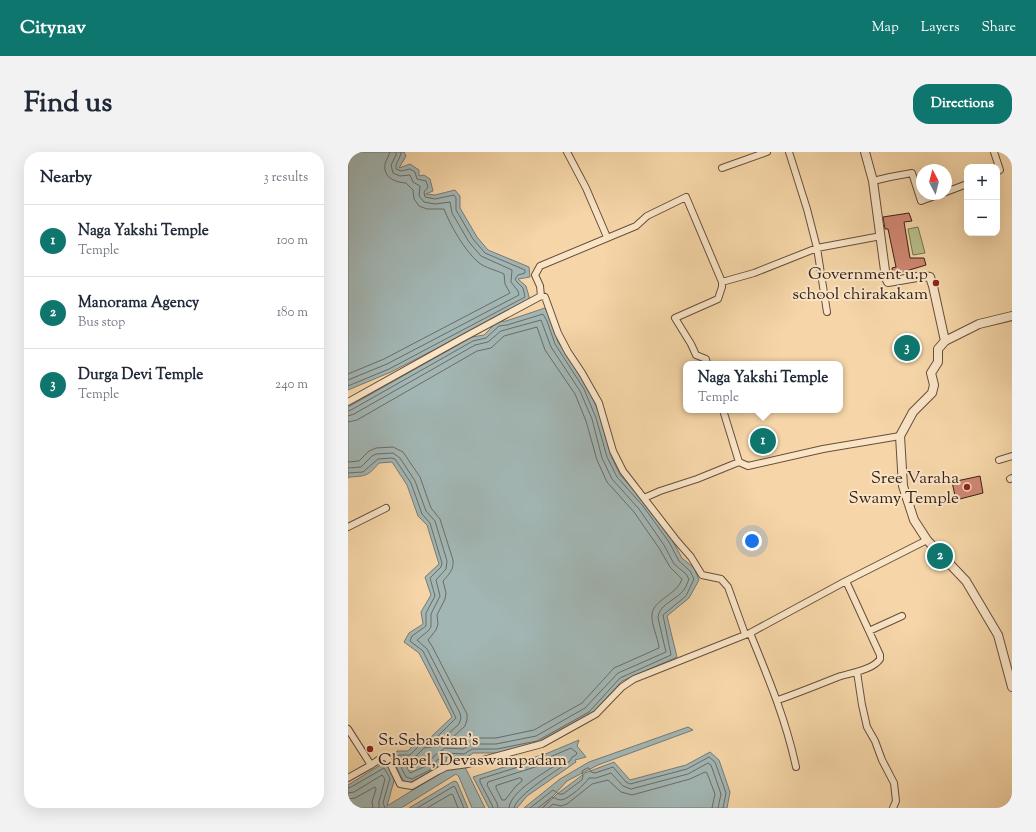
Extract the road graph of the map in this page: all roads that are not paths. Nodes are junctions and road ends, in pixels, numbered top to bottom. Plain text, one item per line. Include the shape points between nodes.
1 (567, 152) edge
2 (767, 152) edge
3 (789, 152) edge
4 (865, 152) edge
5 (994, 152) edge
6 (998, 164) edge
7 (722, 168) dead end
8 (872, 181) junction
9 (964, 185) edge
10 (916, 186) edge
11 (952, 190) edge
12 (881, 236) junction
13 (607, 237) junction
14 (817, 248) junction
15 (722, 282) junction
16 (541, 296) junction
17 (827, 312) dead end
18 (1012, 316) edge
19 (945, 340) junction
20 (706, 361) edge
21 (348, 402) edge
22 (724, 413) edge
23 (900, 436) junction
24 (1012, 456) edge
25 (999, 460) dead end
26 (739, 462) junction
27 (644, 498) junction
28 (386, 508) dead end
29 (348, 527) edge
30 (927, 540) junction
31 (846, 581) junction
32 (902, 616) dead end
33 (869, 631) junction
34 (748, 634) junction
35 (857, 672) junction
36 (1012, 687) edge
37 (778, 700) junction
38 (348, 729) edge
39 (371, 765) junction
40 (796, 767) dead end
41 (348, 778) edge
42 (893, 808) edge

1 - 13 street
2 - 7 street
3 - 14 street
4 - 8 street
5 - 6 street
8 - 10 street via 912,174
8 - 12 street
9 - 11 street
12 - 14 street
12 - 19 street via 888,282 930,277
13 - 15 street via 636,226 647,216 686,198
13 - 16 street via 540,266 535,275
14 - 15 street via 754,273
14 - 17 street
15 - 20 street via 718,299 675,318 696,355
16 - 21 street
16 - 27 street via 546,297 561,339 599,402 613,451 622,471
18 - 19 street via 979,324
19 - 23 street via 938,349 938,362 931,373 934,385 932,393 913,412
22 - 26 street
23 - 26 street via 823,449 748,466
23 - 30 street via 903,486 914,520
24 - 25 street
26 - 27 street
27 - 34 street via 691,557 702,575 721,579 728,587
28 - 29 street
30 - 31 street
30 - 36 street via 966,581 998,635
31 - 33 street
31 - 34 street
32 - 33 street
33 - 35 street via 880,659
34 - 37 street
34 - 39 street via 634,679 622,687 596,714 542,744 468,764 446,767 412,786 400,784 384,756
35 - 37 street
35 - 42 street via 867,727 894,783 896,801
37 - 40 street
38 - 39 street
39 - 41 street

